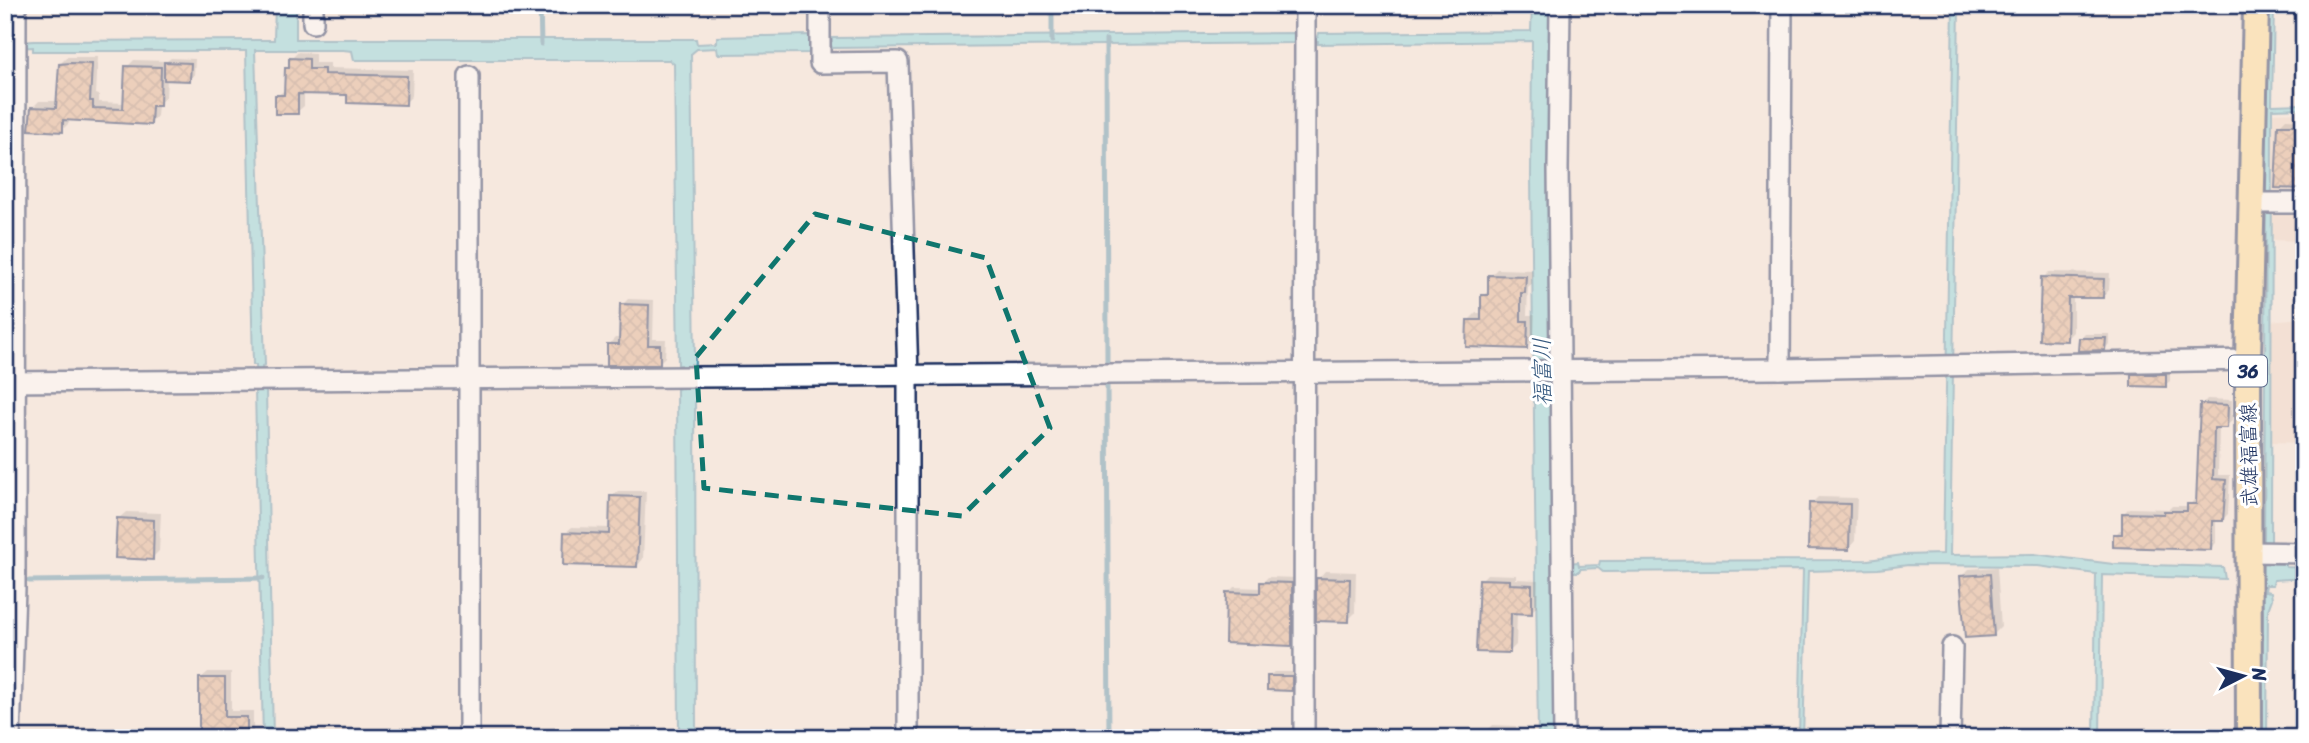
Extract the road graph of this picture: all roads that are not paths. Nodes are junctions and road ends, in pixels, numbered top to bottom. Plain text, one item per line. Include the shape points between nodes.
1 (16, 5) edge
2 (820, 5) edge
3 (1306, 5) edge
4 (1560, 5) edge
5 (1782, 5) edge
6 (2256, 5) edge
7 (469, 76) dead end
8 (2263, 203) junction
9 (2304, 203) edge
10 (2248, 360) junction
11 (1780, 369) junction
12 (1548, 370) junction
13 (1306, 371) junction
14 (908, 376) junction
15 (467, 379) junction
16 (11, 382) edge
17 (2261, 552) junction
18 (2304, 553) edge
19 (1952, 647) dead end
20 (10, 738) edge
21 (469, 738) edge
22 (908, 738) edge
23 (1304, 738) edge
24 (1564, 738) edge
25 (1950, 738) edge
26 (2249, 738) edge

1 - 16 street
2 - 14 street via 820,62 898,62
3 - 13 street
4 - 12 street
5 - 11 street
6 - 8 main road, 武雄福富線 / 36
7 - 15 street
8 - 9 street
8 - 10 main road, 武雄福富線 / 36
10 - 11 street
10 - 17 main road, 武雄福富線 / 36
11 - 12 street
12 - 13 street
12 - 24 street via 1562,567
13 - 14 street
13 - 23 street
14 - 15 street
14 - 22 street
15 - 16 street
15 - 21 street
16 - 20 street via 15,588
17 - 18 street
17 - 26 main road, 武雄福富線 / 36
19 - 25 street

